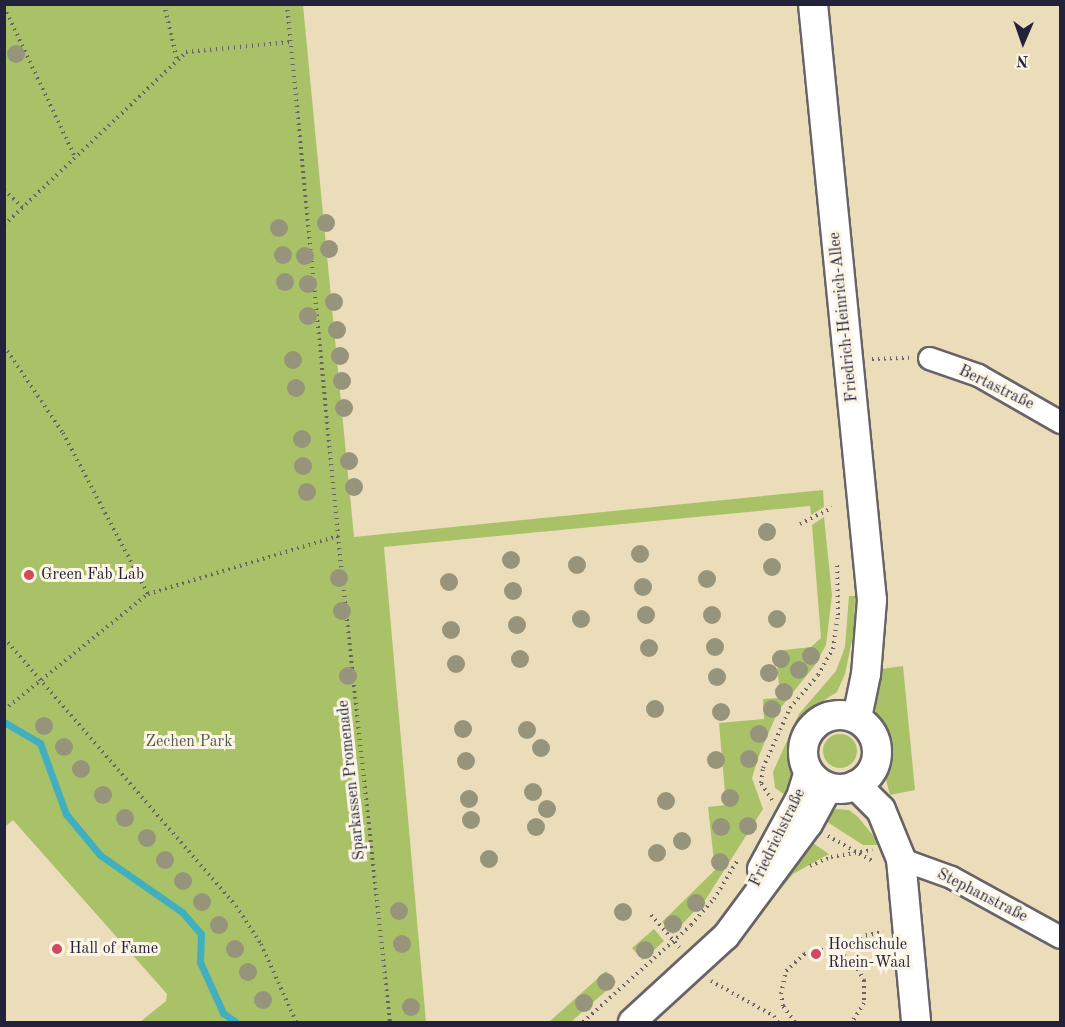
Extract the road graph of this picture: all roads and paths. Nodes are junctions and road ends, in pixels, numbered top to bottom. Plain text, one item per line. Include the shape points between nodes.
1 (164, 4) edge
2 (288, 4) edge
3 (813, 4) edge
4 (4, 8) edge
5 (292, 42) junction
6 (177, 60) junction
7 (74, 154) junction
8 (4, 189) edge
9 (22, 207) junction
10 (4, 225) edge
11 (4, 346) edge
12 (929, 358) dead end
13 (1060, 422) edge
14 (832, 508) dead end
15 (800, 524) dead end
16 (338, 536) junction
17 (837, 562) dead end
18 (148, 594) junction
19 (4, 638) edge
20 (42, 683) junction
21 (4, 710) edge
22 (845, 717) junction
23 (831, 781) junction
24 (768, 812) dead end
25 (744, 850) dead end
26 (853, 852) dead end
27 (889, 860) junction
28 (651, 915) dead end
29 (884, 932) dead end
30 (1060, 937) edge
31 (673, 941) junction
32 (840, 953) junction
33 (714, 983) dead end
34 (296, 1023) edge
35 (390, 1023) edge
36 (583, 1023) edge
37 (632, 1023) edge
38 (778, 1023) edge
39 (795, 1023) edge
40 (852, 1023) edge
41 (916, 1023) edge

1 - 6 path
2 - 5 path, Sparkassen Promenade
3 - 22 main road, Friedrich-Heinrich-Allee via 870,570 871,630
4 - 7 path
5 - 6 path via 186,52
5 - 16 path, Sparkassen Promenade
6 - 7 path
7 - 9 path
8 - 9 path
9 - 10 path
11 - 18 path via 63,433
12 - 13 street, Bertastraße via 978,375
14 - 15 path
16 - 18 path
16 - 35 path, Sparkassen Promenade
17 - 24 path via 838,615 832,649 818,675 790,708 762,768 763,789 774,802
18 - 20 path
19 - 20 path
20 - 21 path
20 - 34 path via 236,906 261,944
22 - 23 main road via 812,726 806,736 803,760
22 - 23 main road via 872,733 877,753 870,772
23 - 27 main road via 890,824
23 - 37 street, Friedrichstraße via 800,796 766,858 746,906 714,949
25 - 31 path via 706,910
26 - 27 path
27 - 30 street, Stephanstraße via 951,877
27 - 41 main road
28 - 31 path
29 - 32 path via 854,938
31 - 36 path
32 - 39 path via 810,952 786,971 781,994 783,1006
32 - 40 path via 851,959 864,980 864,1003
33 - 38 path via 774,1016

